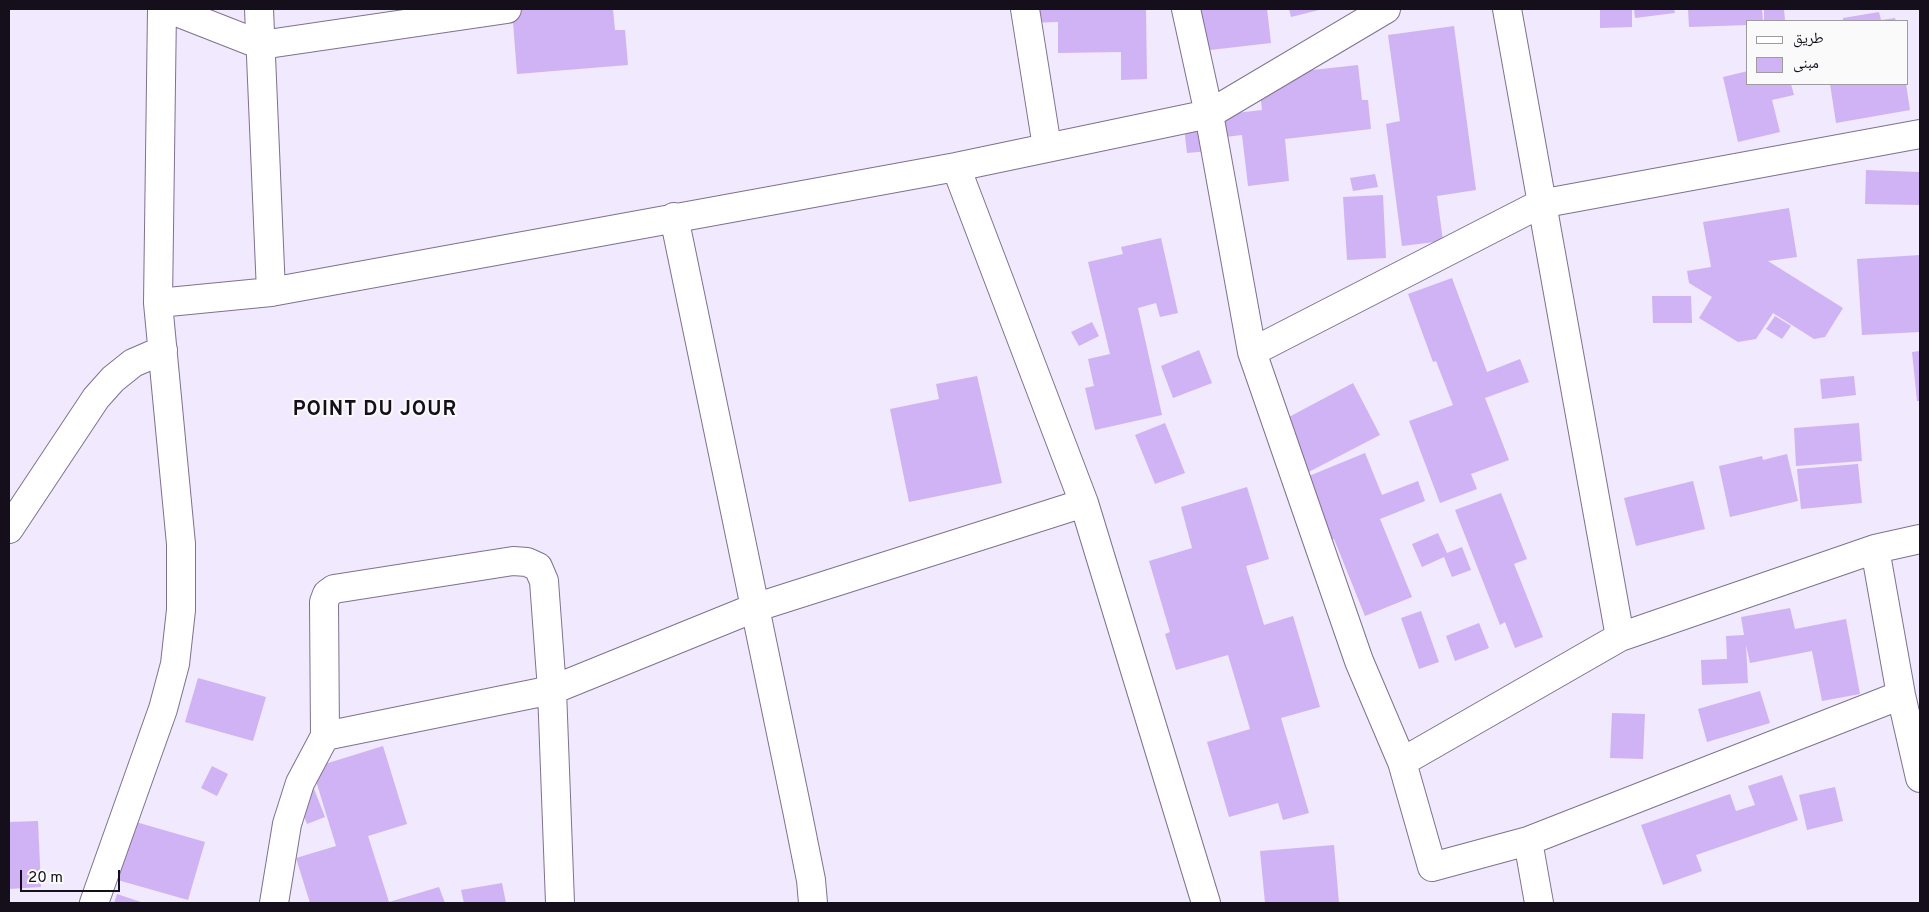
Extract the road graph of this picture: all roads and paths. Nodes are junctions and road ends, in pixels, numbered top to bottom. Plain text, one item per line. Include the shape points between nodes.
1 (162, 9) edge
2 (169, 9) edge
3 (259, 9) edge
4 (507, 9) edge
5 (1025, 9) edge
6 (1186, 9) edge
7 (1386, 9) edge
8 (1506, 9) edge
9 (261, 45) junction
10 (1209, 114) junction
11 (1920, 134) edge
12 (1047, 146) junction
13 (956, 167) junction
14 (1540, 204) junction
15 (674, 217) junction
16 (271, 292) junction
17 (158, 303) junction
18 (163, 350) junction
19 (1252, 352) junction
20 (1084, 503) junction
21 (9, 529) edge
22 (1920, 538) edge
23 (1875, 549) junction
24 (754, 608) junction
25 (1620, 638) junction
26 (552, 690) junction
27 (1901, 695) junction
28 (325, 736) junction
29 (1402, 762) junction
30 (1920, 778) edge
31 (1528, 841) junction
32 (94, 903) edge
33 (274, 903) edge
34 (560, 903) edge
35 (813, 903) edge
36 (1206, 903) edge
37 (1540, 903) edge

1 - 17 street
2 - 9 street
3 - 9 street
4 - 9 street
5 - 12 street
6 - 10 street
7 - 10 street
8 - 14 street
9 - 16 street
10 - 12 street
10 - 19 street
11 - 14 street
12 - 13 street
13 - 15 street
13 - 20 street
14 - 19 street
14 - 25 street
15 - 16 street
15 - 24 street
16 - 17 street
17 - 18 street
18 - 21 street via 133,363 96,398
18 - 32 street via 181,544 181,610 175,664
19 - 29 street via 1359,661
20 - 24 street
20 - 36 street
22 - 23 street
23 - 25 street
23 - 27 street
24 - 26 street
24 - 35 street via 801,828
25 - 29 street
26 - 28 street
26 - 28 street via 544,581 538,567 528,562 513,560 334,589 324,602
26 - 34 street
27 - 30 street
27 - 31 street
28 - 33 street via 300,784 288,824
29 - 31 street via 1432,867
31 - 37 street

